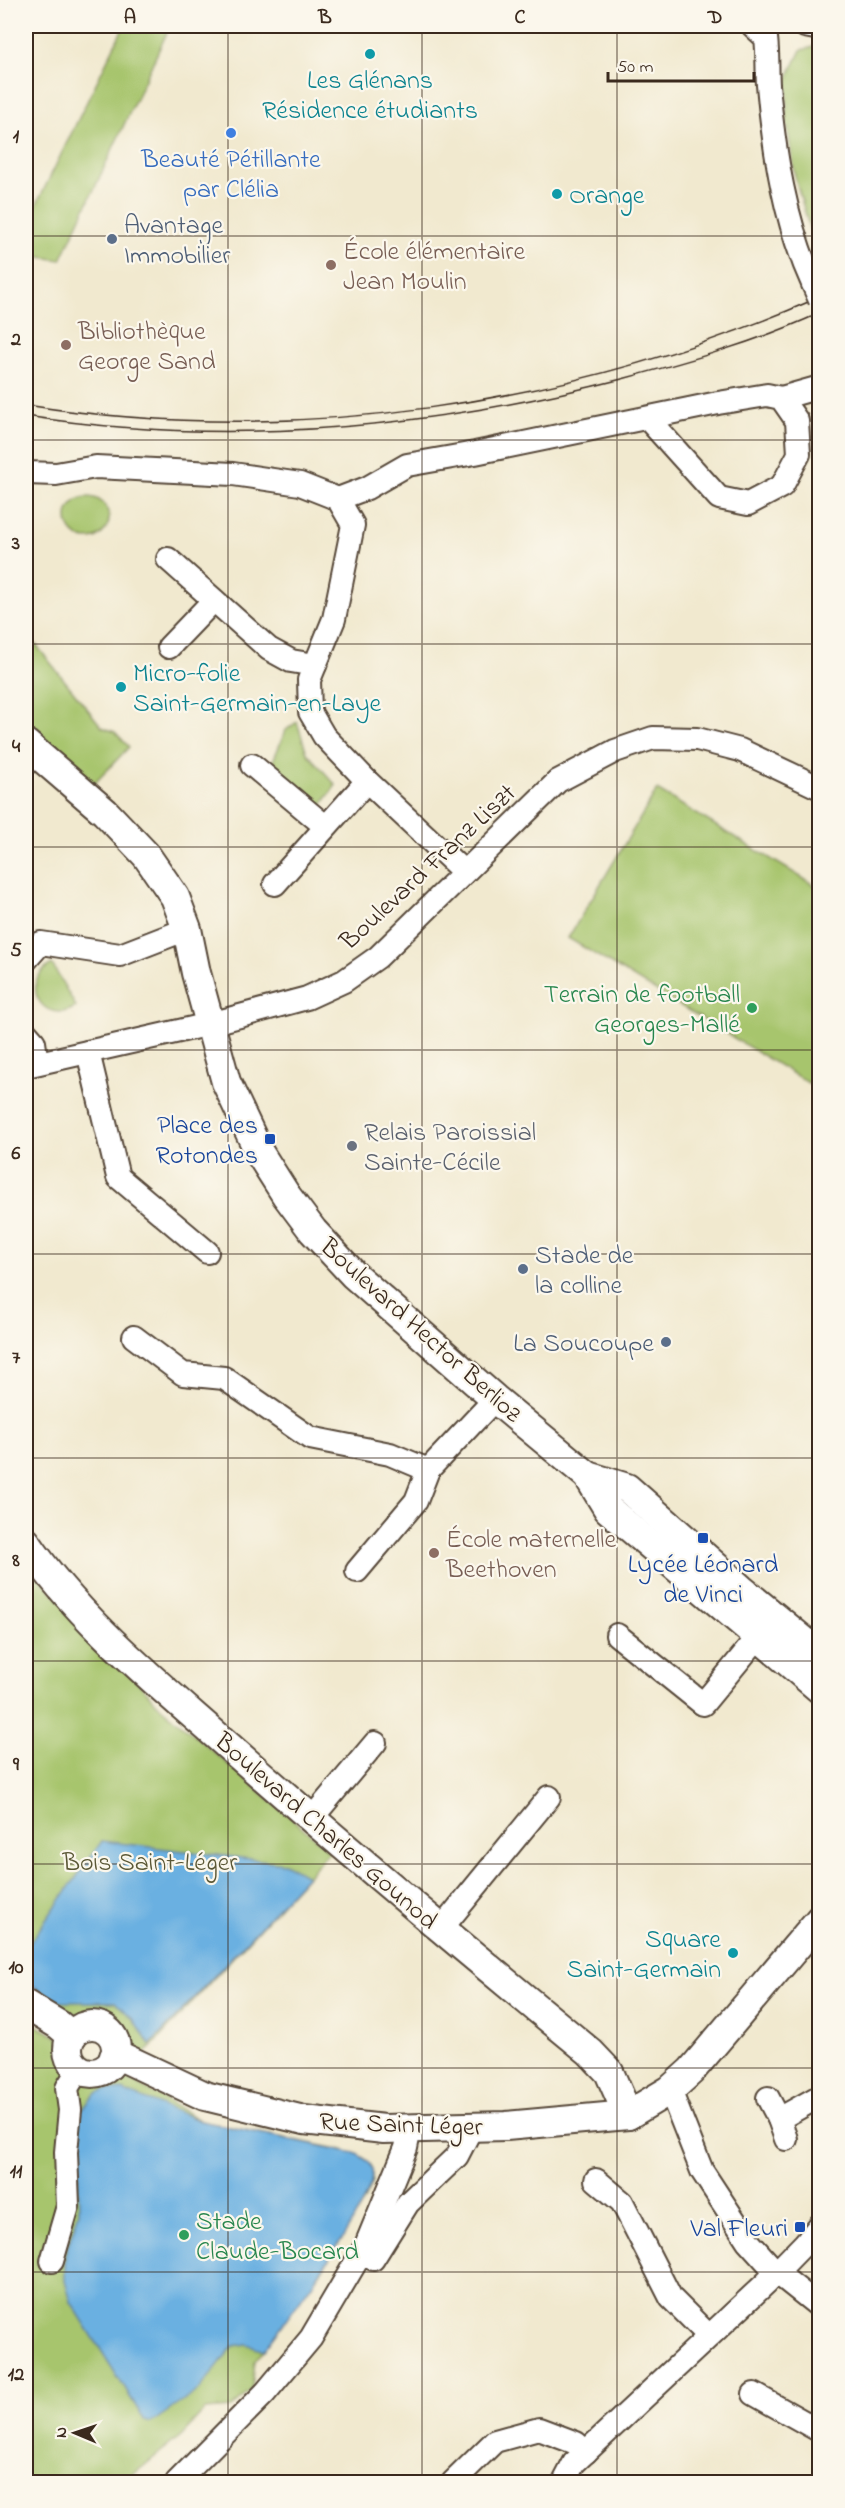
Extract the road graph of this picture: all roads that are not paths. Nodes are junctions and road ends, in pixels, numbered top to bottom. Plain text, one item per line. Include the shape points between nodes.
1 (805, 26) edge
2 (760, 27) edge
3 (819, 29) edge
4 (816, 292) edge
5 (819, 387) edge
6 (780, 398) junction
7 (647, 418) junction
8 (26, 473) edge
9 (338, 499) junction
10 (168, 559) dead end
11 (213, 601) junction
12 (169, 647) dead end
13 (315, 665) junction
14 (26, 744) edge
15 (252, 765) dead end
16 (367, 781) junction
17 (819, 788) edge
18 (325, 826) junction
19 (464, 872) junction
20 (275, 884) dead end
21 (186, 929) junction
22 (26, 960) edge
23 (210, 1024) junction
24 (26, 1033) edge
25 (88, 1052) junction
26 (31, 1064) edge
27 (207, 1252) dead end
28 (134, 1337) dead end
29 (495, 1399) junction
30 (428, 1470) junction
31 (588, 1476) junction
32 (26, 1542) edge
33 (357, 1571) dead end
34 (617, 1635) dead end
35 (759, 1636) junction
36 (819, 1654) edge
37 (819, 1689) edge
38 (375, 1743) dead end
39 (549, 1797) dead end
40 (312, 1818) junction
41 (819, 1919) edge
42 (441, 1929) junction
43 (26, 2005) edge
44 (72, 2036) junction
45 (114, 2057) junction
46 (73, 2079) junction
47 (661, 2095) junction
48 (819, 2096) edge
49 (768, 2098) dead end
50 (628, 2115) junction
51 (472, 2127) junction
52 (410, 2128) junction
53 (596, 2180) dead end
54 (819, 2225) edge
55 (52, 2261) dead end
56 (365, 2272) dead end
57 (776, 2272) junction
58 (819, 2307) edge
59 (708, 2335) junction
60 (754, 2394) dead end
61 (819, 2431) edge
62 (586, 2452) junction
63 (177, 2482) edge
64 (453, 2482) edge
65 (564, 2482) edge

1 - 3 street
2 - 4 street via 766,38 780,175 801,259
5 - 6 street
6 - 7 street via 767,395
6 - 7 street via 797,421 799,454 782,486 748,504 719,498
7 - 9 street via 406,465 367,488
8 - 9 street via 56,474 96,468 234,474 300,484
9 - 13 street via 353,525 334,619
10 - 11 street
11 - 12 street
11 - 13 street via 269,649 291,661
13 - 16 street via 309,680 310,712 324,736
14 - 21 street, Boulevard Hector Berlioz via 146,855 175,897
15 - 18 street
16 - 18 street
16 - 19 street
17 - 19 street, Boulevard Franz Liszt via 740,750 697,739 653,738 615,750 558,781
18 - 20 street
19 - 23 street, Boulevard Franz Liszt via 378,957 344,981 307,998
21 - 22 street via 120,955 40,943
21 - 23 street, Boulevard Hector Berlioz
23 - 25 street, Boulevard Franz Liszt
23 - 29 street, Boulevard Hector Berlioz via 226,1082 260,1154 293,1204 354,1275
24 - 26 street via 34,1042
25 - 26 street, Boulevard Franz Liszt
25 - 27 street via 118,1177
28 - 30 street via 183,1374 224,1378 310,1438 390,1454
29 - 30 street
29 - 31 street, Boulevard Hector Berlioz
30 - 33 street via 416,1501
31 - 35 street, Boulevard Hector Berlioz via 608,1509
31 - 36 street, Boulevard Hector Berlioz via 627,1488
32 - 40 street, Boulevard Charles Gounod via 50,1577 110,1642
34 - 35 street via 703,1704
35 - 37 street, Boulevard Hector Berlioz
38 - 40 street
39 - 42 street
40 - 42 street, Boulevard Charles Gounod
41 - 47 street via 691,2071
42 - 50 street, Boulevard Charles Gounod via 590,2052 609,2072
43 - 44 street
44 - 45 street via 91,2025 105,2030 114,2042
44 - 46 street via 68,2052
45 - 46 street via 100,2072
45 - 52 street, Rue Saint Léger via 122,2057 205,2096 304,2121
46 - 55 street via 66,2152 68,2206
47 - 50 street
47 - 57 street via 709,2184 748,2241
48 - 49 street via 782,2129
50 - 51 street, Rue Saint Léger
51 - 52 street, Rue Saint Léger
51 - 56 street via 458,2156 408,2203
52 - 63 street via 406,2148 366,2245 311,2338 265,2392
53 - 59 street via 622,2202 671,2298
54 - 57 street
57 - 58 street
57 - 59 street
59 - 62 street
60 - 61 street
62 - 64 street via 576,2443 539,2429 495,2441
62 - 65 street via 574,2463

